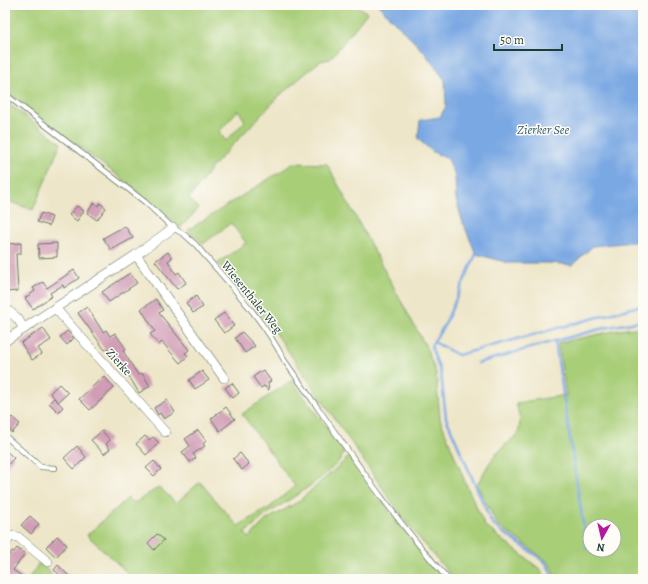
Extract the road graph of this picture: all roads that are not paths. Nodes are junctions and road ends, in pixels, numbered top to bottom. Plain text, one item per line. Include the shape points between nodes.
1 (5, 94) edge
2 (173, 228) junction
3 (136, 255) junction
4 (5, 308) edge
5 (55, 308) junction
6 (24, 329) junction
7 (5, 342) edge
8 (224, 378) dead end
9 (165, 432) dead end
10 (5, 436) edge
11 (55, 468) dead end
12 (5, 543) edge
13 (48, 562) dead end
14 (448, 579) edge

1 - 2 lane, Wiesenthaler Weg via 145,202
2 - 3 street
2 - 14 lane, Wiesenthaler Weg via 196,245 261,322 278,346 284,360 401,523
3 - 5 street
3 - 8 street
4 - 6 street via 18,319
5 - 6 street
5 - 9 street, Zierke
6 - 7 street
10 - 11 lane via 41,467
12 - 13 street via 11,536 18,537

